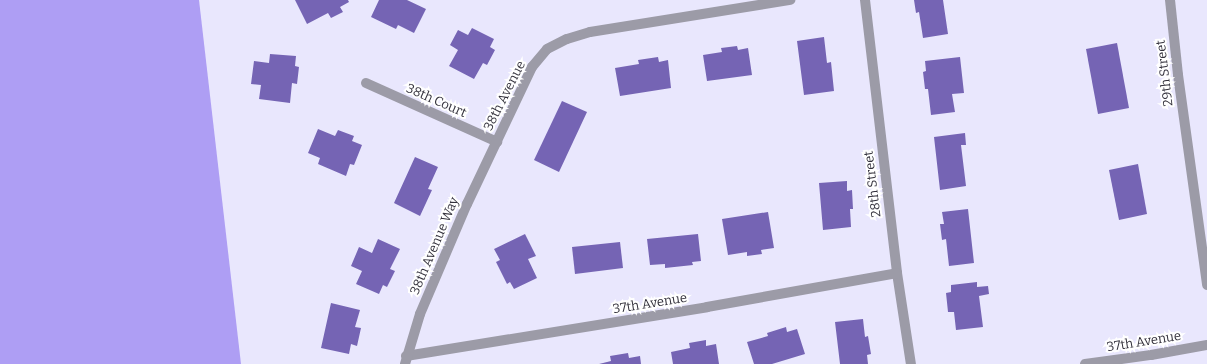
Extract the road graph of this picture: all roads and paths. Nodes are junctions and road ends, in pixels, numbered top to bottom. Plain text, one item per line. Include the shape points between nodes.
1 (790, 0) edge
2 (865, 0) edge
3 (1170, 0) edge
4 (366, 83) dead end
5 (497, 142) junction
6 (897, 273) junction
7 (1207, 285) edge
8 (1207, 345) edge
9 (406, 360) edge
10 (911, 364) edge
11 (1085, 364) edge

1 - 5 street, 38th Avenue via 590,32 567,39 547,49 532,67
2 - 6 street, 28th Street
3 - 7 street, 29th Street
4 - 5 street, 38th Court
5 - 9 street, 38th Avenue Way via 438,269 420,314
6 - 9 street, 37th Avenue
6 - 10 street, 28th Street
8 - 11 street, 37th Avenue

